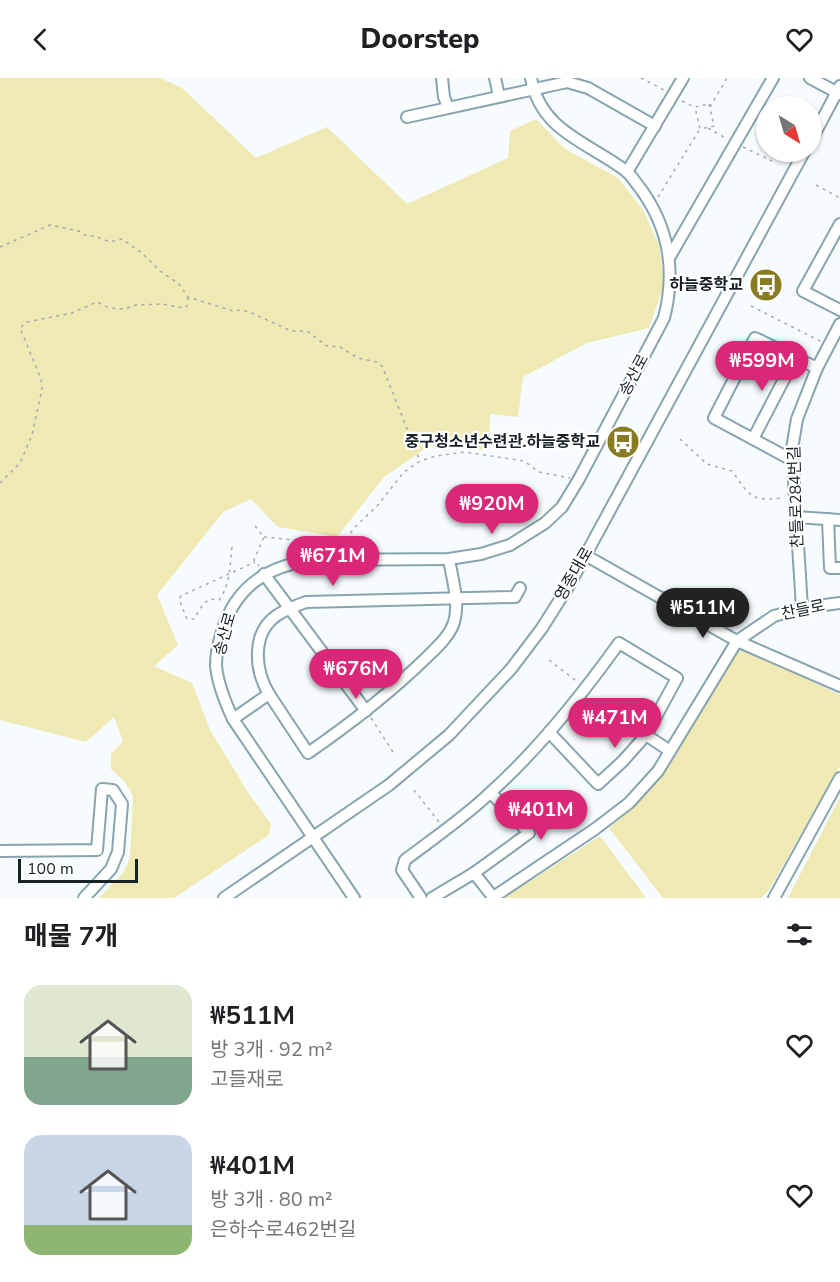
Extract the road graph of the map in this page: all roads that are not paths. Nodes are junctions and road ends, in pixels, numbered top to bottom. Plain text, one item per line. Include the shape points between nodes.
1 (442, 78) edge
2 (495, 78) edge
3 (683, 78) edge
4 (772, 78) edge
5 (810, 78) edge
6 (532, 83) edge
7 (839, 91) edge
8 (499, 96) junction
9 (448, 107) junction
10 (407, 117) dead end
11 (822, 121) edge
12 (656, 126) junction
13 (799, 162) edge
14 (627, 172) junction
15 (840, 224) edge
16 (669, 258) junction
17 (840, 310) edge
18 (840, 324) edge
19 (795, 358) junction
20 (817, 368) junction
21 (753, 439) junction
22 (792, 460) junction
23 (796, 517) junction
24 (834, 520) edge
25 (585, 555) junction
26 (449, 559) junction
27 (840, 568) edge
28 (263, 572) junction
29 (520, 588) dead end
30 (456, 599) junction
31 (840, 603) edge
32 (290, 608) junction
33 (802, 608) junction
34 (737, 641) junction
35 (840, 686) edge
36 (269, 694) junction
37 (367, 712) junction
38 (233, 719) junction
39 (549, 732) junction
40 (646, 735) junction
41 (670, 751) junction
42 (840, 778) edge
43 (491, 793) junction
44 (314, 838) junction
45 (0, 851) edge
46 (474, 873) junction
47 (84, 898) edge
48 (225, 898) edge
49 (354, 898) edge
50 (421, 898) edge
51 (432, 898) edge
52 (493, 898) edge
53 (774, 898) edge

1 - 9 street
2 - 8 street
3 - 12 street
4 - 16 street, 송산로
5 - 7 street
6 - 8 street
6 - 12 street via 576,83
6 - 14 street, 송산로 via 556,124
7 - 11 street
8 - 9 street
9 - 10 street
12 - 14 street
13 - 25 street, 영종대로
14 - 16 street, 송산로 via 654,209
15 - 17 street via 803,291
16 - 26 street, 송산로 via 669,298 664,318 561,507 546,523 510,545
18 - 20 street, 찬들로284번길
19 - 20 street
19 - 21 street
19 - 21 street via 755,338 714,418
20 - 22 street, 찬들로284번길 via 797,419
21 - 22 street
22 - 23 street, 찬들로284번길
23 - 24 street
23 - 33 street, 찬들로284번길
24 - 27 street via 830,568
25 - 34 street
25 - 44 street, 영종대로 via 542,628 449,735
26 - 28 street, 송산로 via 298,562
26 - 30 street
28 - 32 street
28 - 38 street, 송산로 via 232,607 218,649 220,689
29 - 30 street via 515,597
30 - 32 street via 306,602
30 - 37 street via 451,630
31 - 33 street, 찬들로
32 - 36 street via 262,631 259,664 261,682
32 - 37 street
33 - 34 street, 찬들로 via 774,616
34 - 35 street
34 - 41 street
36 - 37 street via 308,753
36 - 38 street
38 - 44 street, 송산로
39 - 40 street via 597,784
39 - 40 street via 619,643 677,678
39 - 43 street
40 - 41 street
41 - 52 street via 629,803
42 - 53 street
43 - 46 street via 529,833
43 - 50 street via 405,860 402,870
44 - 48 street, 영종대로
44 - 49 street, 송산로
45 - 47 street via 97,850 102,789 112,790 122,804 118,852 111,869
46 - 51 street
46 - 52 street

